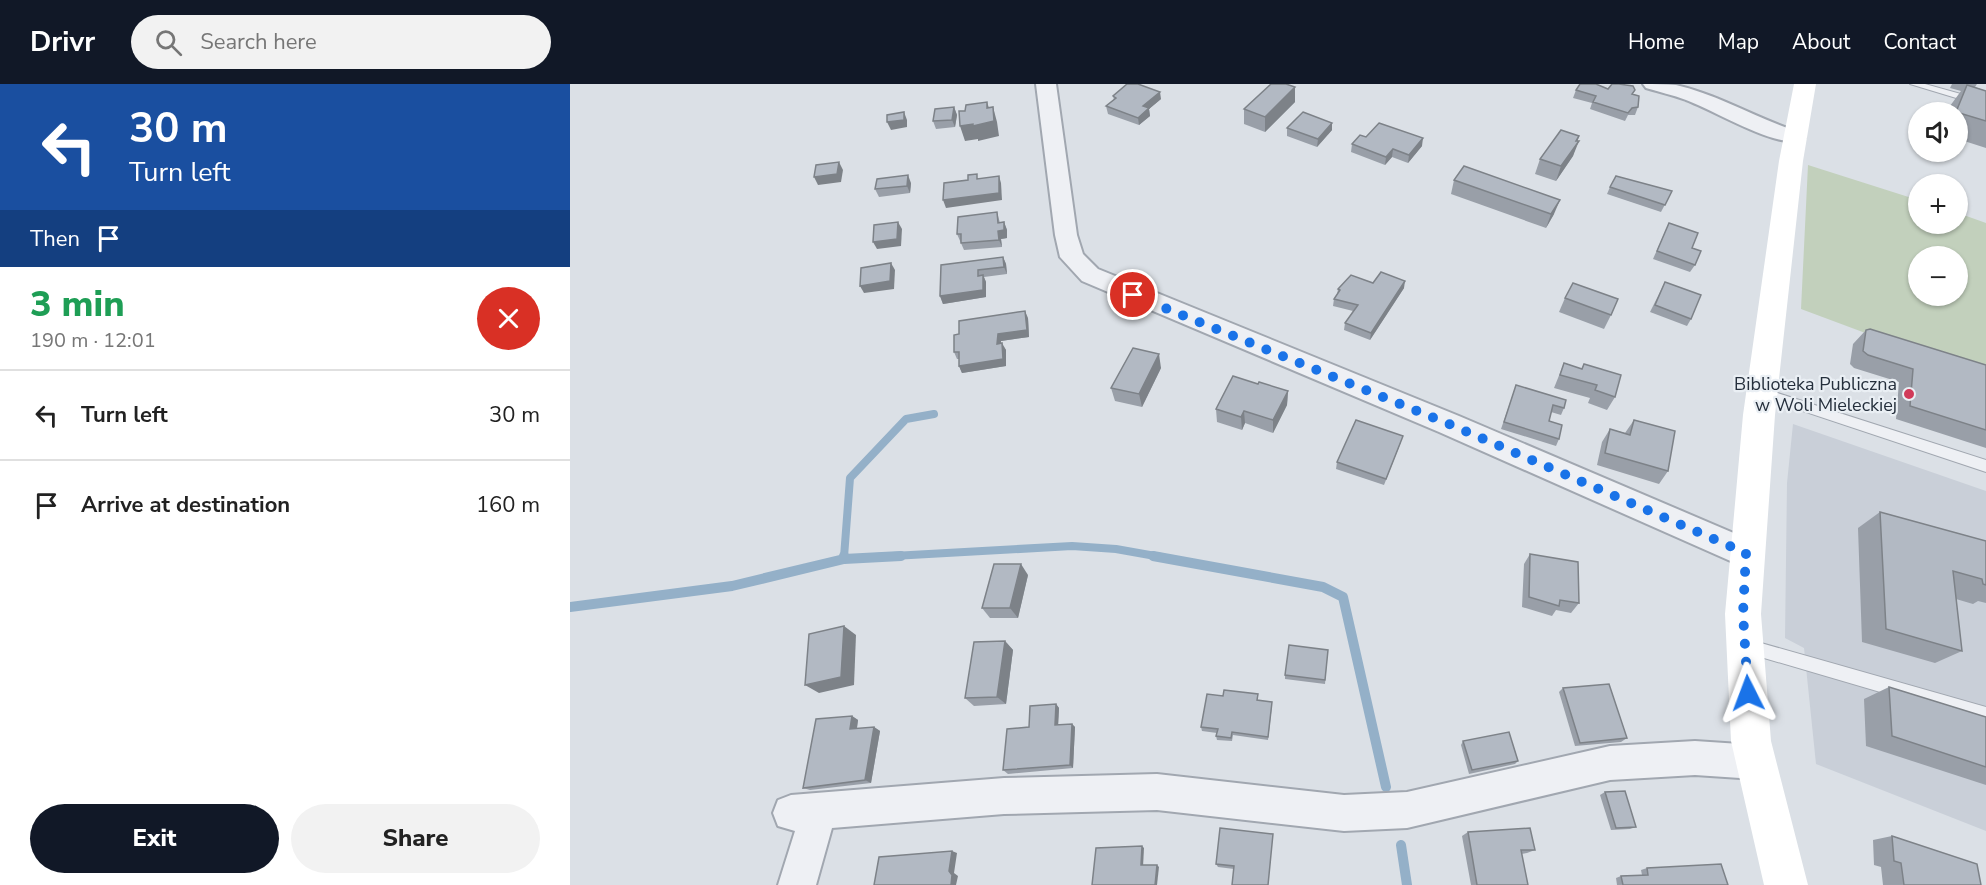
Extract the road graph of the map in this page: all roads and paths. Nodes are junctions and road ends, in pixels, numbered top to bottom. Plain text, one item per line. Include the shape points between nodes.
1 (1046, 84) edge
2 (1653, 84) edge
3 (1805, 84) edge
4 (1915, 84) edge
5 (1986, 104) edge
6 (1796, 137) junction
7 (1762, 393) junction
8 (1986, 466) edge
9 (1746, 553) junction
10 (1745, 645) junction
11 (1986, 715) edge
12 (1755, 762) junction
13 (797, 885) edge
14 (1786, 885) edge

1 - 9 street via 1066,235 1072,256 1090,275
2 - 6 street
3 - 6 street
4 - 5 lane
6 - 7 street
7 - 8 lane
7 - 9 street
9 - 10 street
10 - 11 lane
10 - 12 street
12 - 13 street via 1695,758 1610,763 1407,810 1344,813 1157,792 1004,796 805,813
12 - 14 street

